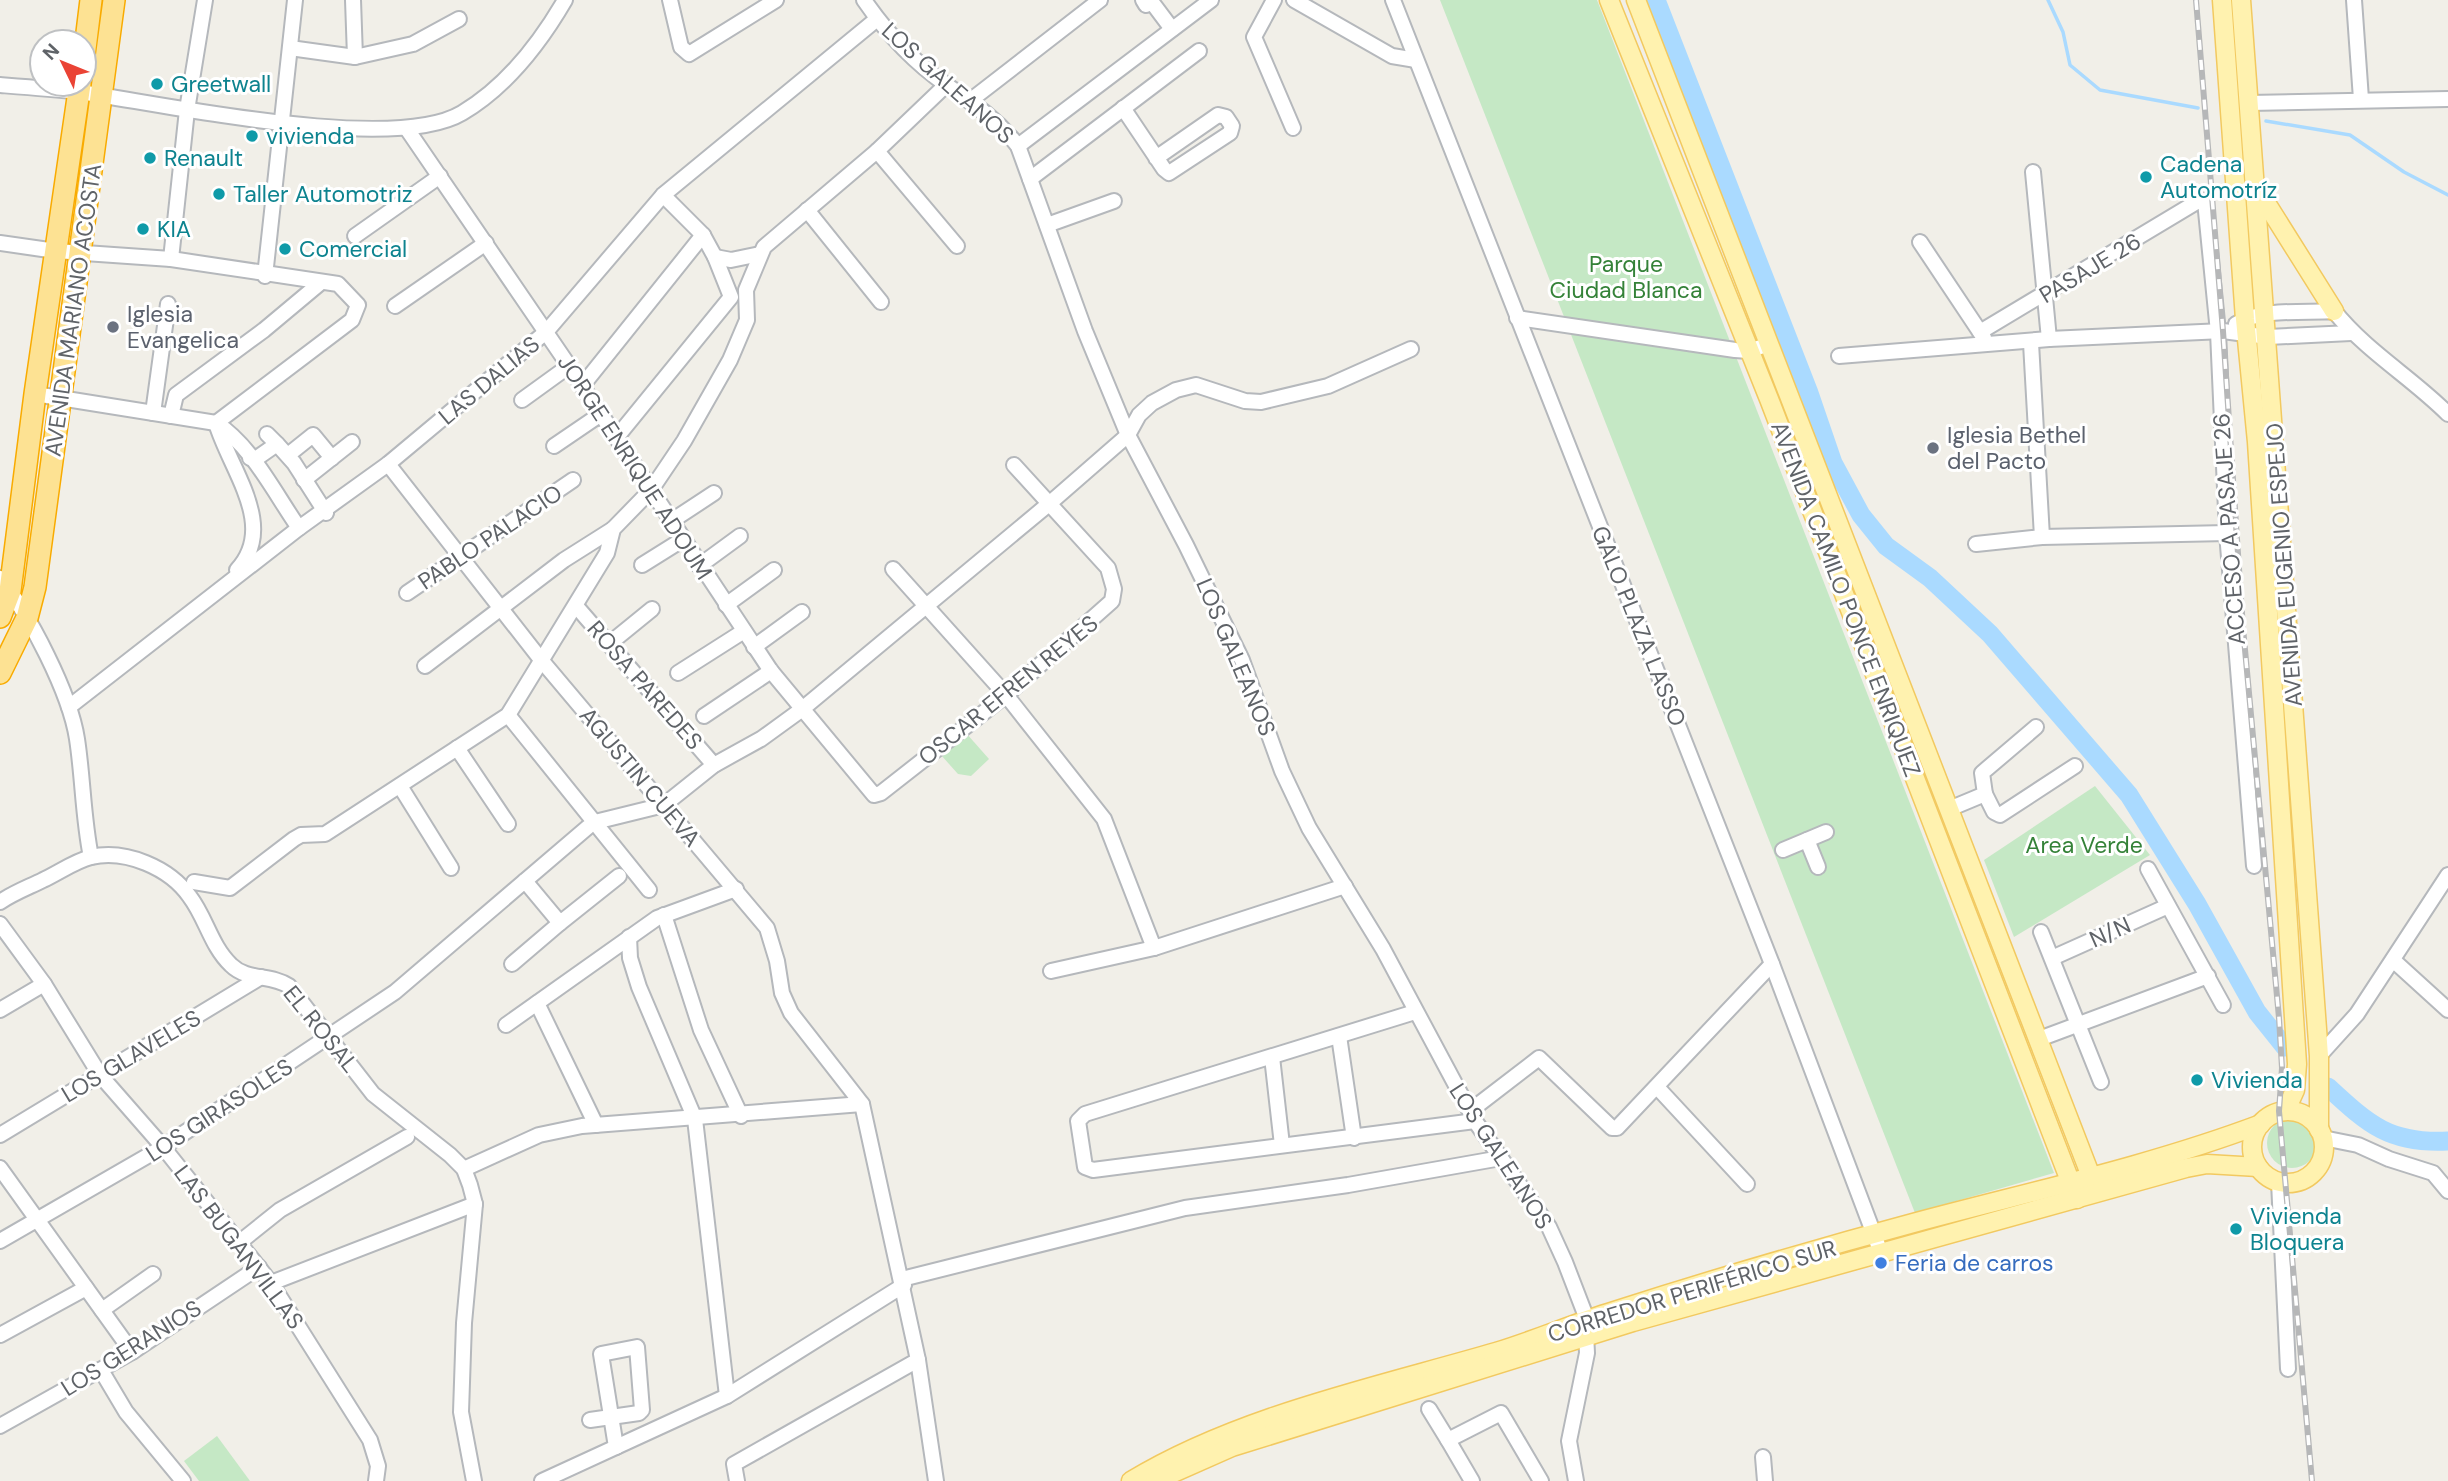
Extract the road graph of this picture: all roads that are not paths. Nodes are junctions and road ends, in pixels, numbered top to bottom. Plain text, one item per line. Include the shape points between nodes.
1 (91, 0) edge
2 (114, 0) edge
3 (205, 0) edge
4 (295, 0) edge
5 (353, 0) edge
6 (670, 0) edge
7 (774, 0) edge
8 (864, 0) edge
9 (1100, 0) edge
10 (1143, 0) edge
11 (1211, 0) edge
12 (1273, 0) edge
13 (1294, 0) edge
14 (1392, 0) edge
15 (1609, 0) edge
16 (1636, 0) edge
17 (2222, 0) edge
18 (2241, 0) edge
19 (2354, 0) edge
20 (561, 2) edge
21 (458, 19) dead end
22 (877, 19) junction
23 (88, 28) edge
24 (1172, 29) junction
25 (290, 48) junction
26 (1199, 51) dead end
27 (355, 57) junction
28 (1416, 60) junction
29 (0, 85) edge
30 (946, 85) junction
31 (28, 86) edge
32 (98, 95) edge
33 (102, 96) junction
34 (78, 98) edge
35 (2361, 99) junction
36 (2448, 99) edge
37 (971, 100) junction
38 (2249, 103) junction
39 (1123, 108) junction
40 (187, 110) junction
41 (281, 122) junction
42 (1293, 128) dead end
43 (407, 129) junction
44 (1018, 146) junction
45 (877, 151) junction
46 (1156, 158) junction
47 (2034, 172) dead end
48 (440, 176) junction
49 (1030, 178) junction
50 (2255, 185) junction
51 (663, 195) junction
52 (1114, 201) dead end
53 (2199, 202) joint
54 (807, 209) junction
55 (1047, 225) junction
56 (703, 235) junction
57 (355, 236) dead end
58 (1920, 242) dead end
59 (0, 243) edge
60 (486, 243) junction
61 (957, 246) dead end
62 (56, 251) junction
63 (80, 252) junction
64 (760, 254) junction
65 (715, 257) junction
66 (172, 259) junction
67 (265, 275) junction
68 (320, 284) junction
69 (746, 290) junction
70 (2046, 295) junction
71 (731, 297) junction
72 (881, 302) dead end
73 (169, 304) dead end
74 (395, 306) dead end
75 (2334, 311) junction
76 (2265, 316) junction
77 (1517, 318) junction
78 (2245, 326) junction
79 (2220, 331) junction
80 (546, 332) junction
81 (1979, 332) junction
82 (2351, 333) junction
83 (2268, 337) junction
84 (2049, 339) junction
85 (2031, 342) junction
86 (1769, 344) junction
87 (1988, 345) junction
88 (1411, 349) dead end
89 (1749, 351) junction
90 (1839, 356) dead end
91 (569, 366) junction
92 (582, 386) junction
93 (35, 394) junction
94 (60, 398) junction
95 (522, 400) dead end
96 (153, 413) junction
97 (601, 414) junction
98 (2448, 414) edge
99 (171, 416) junction
100 (216, 422) junction
101 (1128, 435) junction
102 (616, 438) junction
103 (352, 442) dead end
104 (554, 446) dead end
105 (288, 456) junction
106 (250, 458) junction
107 (332, 458) junction
108 (388, 464) junction
109 (1014, 465) dead end
110 (304, 480) junction
111 (573, 480) dead end
112 (651, 490) junction
113 (715, 493) dead end
114 (1050, 503) junction
115 (326, 513) junction
116 (670, 522) junction
117 (299, 528) junction
118 (613, 528) junction
119 (2227, 533) junction
120 (740, 536) dead end
121 (2042, 537) junction
122 (682, 540) junction
123 (1976, 544) dead end
124 (461, 558) junction
125 (642, 565) dead end
126 (699, 566) junction
127 (893, 569) dead end
128 (774, 570) dead end
129 (5, 585) edge
130 (407, 593) dead end
131 (214, 594) junction
132 (726, 605) junction
133 (576, 606) junction
134 (924, 606) junction
135 (500, 607) junction
136 (652, 609) dead end
137 (802, 612) dead end
138 (0, 617) edge
139 (27, 618) junction
140 (744, 631) junction
141 (609, 644) junction
142 (754, 646) junction
143 (542, 661) junction
144 (425, 666) dead end
145 (771, 671) junction
146 (0, 673) edge
147 (678, 673) dead end
148 (1006, 695) junction
149 (69, 707) junction
150 (802, 710) junction
151 (508, 715) junction
152 (704, 716) dead end
153 (2036, 727) dead end
154 (457, 748) junction
155 (714, 765) junction
156 (2075, 766) dead end
157 (400, 786) junction
158 (1985, 794) junction
159 (874, 795) joint
160 (664, 805) junction
161 (1949, 809) junction
162 (508, 824) dead end
163 (591, 825) junction
164 (1826, 832) dead end
165 (1807, 840) junction
166 (1783, 850) dead end
167 (91, 857) junction
168 (2255, 866) dead end
169 (451, 867) dead end
170 (1818, 867) dead end
171 (2148, 869) dead end
172 (619, 876) dead end
173 (2448, 877) edge
174 (525, 881) junction
175 (194, 882) dead end
176 (1345, 886) junction
177 (736, 889) junction
178 (649, 890) dead end
179 (0, 902) edge
180 (2168, 906) junction
181 (664, 915) junction
182 (561, 923) junction
183 (0, 924) edge
184 (2041, 932) dead end
185 (629, 937) junction
186 (1154, 948) junction
187 (2052, 958) junction
188 (2393, 960) junction
189 (512, 964) dead end
190 (1772, 964) junction
191 (1051, 971) dead end
192 (2208, 976) junction
193 (261, 977) junction
194 (44, 984) junction
195 (537, 1003) junction
196 (2223, 1005) dead end
197 (0, 1010) edge
198 (2448, 1010) edge
199 (1415, 1012) junction
200 (506, 1025) dead end
201 (2077, 1025) junction
202 (1339, 1036) junction
203 (329, 1037) junction
204 (2039, 1040) junction
205 (2319, 1056) junction
206 (1272, 1057) junction
207 (100, 1075) junction
208 (2101, 1082) dead end
209 (2057, 1086) junction
210 (1657, 1087) junction
211 (2037, 1093) junction
212 (862, 1104) junction
213 (2286, 1110) junction
214 (741, 1116) junction
215 (1473, 1116) junction
216 (695, 1119) junction
217 (2261, 1124) junction
218 (596, 1125) junction
219 (2321, 1134) junction
220 (0, 1135) edge
221 (407, 1137) dead end
222 (1354, 1138) junction
223 (1282, 1145) junction
224 (163, 1147) junction
225 (1501, 1158) junction
226 (2258, 1167) junction
227 (0, 1168) edge
228 (464, 1169) junction
229 (2278, 1182) junction
230 (1747, 1184) dead end
231 (2095, 1185) junction
232 (2074, 1191) junction
233 (2448, 1191) edge
234 (475, 1204) junction
235 (37, 1221) junction
236 (1874, 1236) junction
237 (0, 1241) edge
238 (240, 1242) junction
239 (1881, 1254) junction
240 (259, 1267) junction
241 (153, 1274) dead end
242 (903, 1282) junction
243 (271, 1283) junction
244 (86, 1288) junction
245 (102, 1310) junction
246 (1586, 1329) junction
247 (0, 1335) edge
248 (132, 1352) junction
249 (918, 1360) junction
250 (2288, 1369) dead end
251 (101, 1370) junction
252 (727, 1396) junction
253 (1429, 1409) dead end
254 (610, 1416) junction
255 (590, 1420) dead end
256 (0, 1426) edge
257 (1448, 1440) junction
258 (616, 1447) junction
259 (1763, 1457) dead end
260 (183, 1481) edge
261 (376, 1481) edge
262 (474, 1481) edge
263 (541, 1481) edge
264 (737, 1481) edge
265 (936, 1481) edge
266 (1131, 1481) edge
267 (1155, 1481) edge
268 (1472, 1481) edge
269 (1541, 1481) edge
270 (1576, 1481) edge
271 (1765, 1481) edge

1 - 23 highway
2 - 33 highway, AVENIDA MARIANO ACOSTA
3 - 40 street
4 - 25 street
5 - 27 street
6 - 7 street via 681,47 689,54
8 - 22 street, LOS GALEANOS
9 - 37 street
10 - 24 street via 1146,5 1151,1
11 - 24 street
12 - 42 street via 1254,37
13 - 28 street via 1392,56
14 - 28 street, GALO PLAZA LASSO
15 - 89 main road, AVENIDA CAMILO PONCE ENRIQUEZ
16 - 86 main road, AVENIDA CAMILO PONCE ENRIQUEZ
17 - 78 main road, AVENIDA EUGENIO ESPEJO
18 - 38 main road, AVENIDA EUGENIO ESPEJO
19 - 35 street
20 - 43 street via 518,66 490,93 461,114
21 - 27 street via 412,44
22 - 30 street, LOS GALEANOS
22 - 51 street, LAS DALIAS
24 - 44 street
25 - 27 street
25 - 41 street
26 - 39 street
28 - 77 street, GALO PLAZA LASSO
29 - 31 street
30 - 37 street, LOS GALEANOS
30 - 45 street
32 - 33 street
33 - 40 street
33 - 63 highway, AVENIDA MARIANO ACOSTA
34 - 62 highway, AVENIDA MARIANO ACOSTA
35 - 36 street
35 - 38 street
37 - 44 street, LOS GALEANOS
38 - 50 main road, AVENIDA EUGENIO ESPEJO
39 - 46 street
39 - 49 street
40 - 41 street
40 - 66 street
41 - 43 street
41 - 67 street
43 - 48 street, JORGE ENRIQUE ADOUM
44 - 49 street, LOS GALEANOS
45 - 54 street
45 - 61 street
46 - 46 street via 1218,115 1232,126 1230,133 1174,172 1164,169
47 - 70 street
48 - 57 street
48 - 60 street, JORGE ENRIQUE ADOUM
49 - 55 street, LOS GALEANOS
50 - 75 main road
50 - 76 main road, AVENIDA EUGENIO ESPEJO
51 - 56 street
51 - 80 street, LAS DALIAS
52 - 55 street
53 - 70 street, PASAJE 26
53 - 79 street, ACCESO A PASAJE 26 via 2203,199 2206,203
54 - 64 street
54 - 72 street
55 - 101 street, LOS GALEANOS
56 - 65 street
56 - 92 street
58 - 81 street
59 - 62 street
60 - 74 street
60 - 80 street, JORGE ENRIQUE ADOUM
62 - 63 street
62 - 93 highway, AVENIDA MARIANO ACOSTA
63 - 66 street
63 - 94 highway, AVENIDA MARIANO ACOSTA
64 - 65 street via 731,260
64 - 69 street
65 - 71 street
66 - 67 street
67 - 68 street
68 - 99 street via 176,395
68 - 100 street via 338,284 351,296 358,305 355,317
69 - 71 street
69 - 112 street via 747,320 734,351
70 - 81 street, PASAJE 26
70 - 84 street
71 - 102 street
73 - 96 street
75 - 76 street
75 - 82 street
76 - 78 street
76 - 83 main road, AVENIDA EUGENIO ESPEJO
77 - 89 street
77 - 190 street, GALO PLAZA LASSO
78 - 79 street
78 - 83 street
78 - 213 main road, AVENIDA EUGENIO ESPEJO via 2257,442 2297,1064 2295,1090
79 - 84 street
79 - 119 street, ACCESO A PASAJE 26
80 - 91 street, JORGE ENRIQUE ADOUM
80 - 108 street, LAS DALIAS
81 - 87 street
82 - 83 street
82 - 98 street
83 - 205 main road, AVENIDA EUGENIO ESPEJO
84 - 85 street
85 - 87 street
85 - 121 street
86 - 89 street
86 - 161 main road, AVENIDA CAMILO PONCE ENRIQUEZ
87 - 90 street
88 - 101 street via 1328,386 1261,402 1185,386 1145,408
89 - 211 main road, AVENIDA CAMILO PONCE ENRIQUEZ
91 - 92 street, JORGE ENRIQUE ADOUM
91 - 95 street
92 - 97 street, JORGE ENRIQUE ADOUM
93 - 94 street
93 - 129 highway, AVENIDA MARIANO ACOSTA
94 - 96 street
94 - 139 highway, AVENIDA MARIANO ACOSTA
96 - 99 street
97 - 102 street, JORGE ENRIQUE ADOUM
97 - 104 street
99 - 100 street
100 - 106 street
100 - 131 street via 253,510 254,540 243,564
101 - 114 street
101 - 176 street, LOS GALEANOS via 1242,660 1282,771 1309,828
102 - 112 street, JORGE ENRIQUE ADOUM
103 - 107 street
105 - 106 street via 272,439 257,458
105 - 107 street via 313,435
105 - 110 street
106 - 117 street
107 - 110 street
108 - 115 street, LAS DALIAS
108 - 124 street, AGUSTIN CUEVA
109 - 114 street
110 - 115 street
111 - 124 street, PABLO PALACIO
112 - 116 street, JORGE ENRIQUE ADOUM
112 - 118 street
113 - 116 street
114 - 134 street
114 - 148 street, OSCAR EFREN REYES via 1108,568 1112,601
115 - 117 street, LAS DALIAS
116 - 122 street, JORGE ENRIQUE ADOUM
117 - 131 street, LAS DALIAS
118 - 133 street via 607,554
118 - 135 street
119 - 121 street
119 - 168 street, ACCESO A PASAJE 26
120 - 126 street
121 - 123 street
122 - 125 street
122 - 126 street, JORGE ENRIQUE ADOUM
124 - 130 street, PABLO PALACIO
124 - 135 street, AGUSTIN CUEVA
126 - 132 street, JORGE ENRIQUE ADOUM
127 - 134 street
128 - 132 street
129 - 138 highway, AVENIDA MARIANO ACOSTA
129 - 139 street
131 - 149 street, LAS DALIAS
132 - 140 street, JORGE ENRIQUE ADOUM
133 - 141 street, ROSA PAREDES
133 - 143 street
134 - 148 street
134 - 150 street
135 - 143 street, AGUSTIN CUEVA
135 - 144 street
136 - 141 street
137 - 142 street
139 - 146 highway, AVENIDA MARIANO ACOSTA
139 - 149 street
140 - 142 street, JORGE ENRIQUE ADOUM
140 - 147 street
141 - 155 street, ROSA PAREDES
142 - 145 street, JORGE ENRIQUE ADOUM
143 - 151 street
143 - 160 street, AGUSTIN CUEVA
145 - 150 street, JORGE ENRIQUE ADOUM
145 - 152 street
148 - 159 street, OSCAR EFREN REYES
148 - 186 street via 1104,819
149 - 167 street via 77,736
150 - 155 street
150 - 159 street, JORGE ENRIQUE ADOUM
151 - 154 street
151 - 163 street
153 - 158 street via 1982,773
154 - 157 street
154 - 162 street
155 - 160 street
156 - 158 street via 2000,815
157 - 169 street
157 - 175 street via 325,834 294,839 230,888
158 - 161 street
160 - 163 street
160 - 177 street, AGUSTIN CUEVA
161 - 204 main road, AVENIDA CAMILO PONCE ENRIQUEZ
163 - 174 street, LOS GIRASOLES
163 - 178 street
164 - 165 street
165 - 166 street
165 - 170 street
167 - 179 street
167 - 193 street, EL ROSAL via 140,861 165,872 190,896 222,957 242,974
171 - 180 street
172 - 182 street
173 - 188 street
174 - 182 street
174 - 203 street, LOS GIRASOLES via 395,992
176 - 186 street
176 - 199 street, LOS GALEANOS
177 - 181 street
177 - 212 street, AGUSTIN CUEVA via 767,929 791,1013
180 - 187 street, N/N
180 - 192 street
181 - 185 street
181 - 214 street via 701,1030
182 - 189 street
183 - 194 street, LAS BUGANVILLAS
184 - 187 street
185 - 195 street
185 - 216 street via 639,987
186 - 191 street
187 - 201 street
188 - 198 street
188 - 205 street via 2357,1014
190 - 210 street
190 - 236 street, GALO PLAZA LASSO
192 - 196 street
192 - 201 street
193 - 203 street, EL ROSAL via 277,978 289,986
193 - 207 street, LOS GLAVELES
194 - 197 street
194 - 207 street, LAS BUGANVILLAS
195 - 200 street
195 - 218 street
199 - 202 street
199 - 215 street, LOS GALEANOS
201 - 204 street
201 - 208 street
202 - 206 street
202 - 222 street
203 - 224 street, LOS GIRASOLES
203 - 228 street, EL ROSAL via 373,1094
204 - 209 main road, AVENIDA CAMILO PONCE ENRIQUEZ
205 - 219 main road, AVENIDA EUGENIO ESPEJO
206 - 223 street
206 - 223 street via 1085,1114 1078,1121 1087,1170
207 - 220 street, LOS GLAVELES
207 - 224 street, LAS BUGANVILLAS
209 - 211 main road
209 - 231 main road, AVENIDA CAMILO PONCE ENRIQUEZ
210 - 215 street via 1624,1123 1612,1128 1539,1058
210 - 230 street
211 - 232 main road, AVENIDA CAMILO PONCE ENRIQUEZ
212 - 214 street
212 - 242 street
213 - 217 main road
213 - 219 main road via 2307,1117
214 - 216 street
215 - 222 street
215 - 225 street, LOS GALEANOS
216 - 218 street
216 - 252 street
217 - 226 main road via 2252,1146
217 - 231 main road, CORREDOR PERIFÉRICO SUR
218 - 228 street via 539,1135
219 - 229 main road via 2323,1154 2311,1175 2297,1182
219 - 233 street via 2433,1172
221 - 238 street via 280,1210
222 - 223 street
224 - 235 street, LOS GIRASOLES
224 - 238 street, LAS BUGANVILLAS
225 - 242 street via 1185,1208
225 - 246 street, LOS GALEANOS via 1549,1227 1566,1262
226 - 229 main road
226 - 231 main road, CORREDOR PERIFÉRICO SUR via 2207,1164
227 - 235 street
228 - 234 street
229 - 250 street
231 - 232 main road, CORREDOR PERIFÉRICO SUR
232 - 236 main road, CORREDOR PERIFÉRICO SUR
232 - 239 main road, CORREDOR PERIFÉRICO SUR
234 - 243 street
234 - 262 street via 461,1393
235 - 237 street, LOS GIRASOLES
235 - 244 street
236 - 239 street, GALO PLAZA LASSO
236 - 246 main road, CORREDOR PERIFÉRICO SUR
238 - 240 street, LAS BUGANVILLAS
239 - 246 main road, CORREDOR PERIFÉRICO SUR
240 - 243 street, LAS BUGANVILLAS
240 - 248 street, LOS GERANIOS
241 - 245 street
242 - 249 street
242 - 252 street
243 - 261 street, LAS BUGANVILLAS via 370,1440 378,1466
244 - 245 street
244 - 247 street
245 - 248 street
246 - 266 main road, CORREDOR PERIFÉRICO SUR via 1311,1406 1231,1434
246 - 267 main road, CORREDOR PERIFÉRICO SUR via 1232,1447
246 - 270 street via 1587,1353 1569,1441
248 - 251 street, LOS GERANIOS
249 - 264 street via 734,1464
249 - 265 street
251 - 256 street, LOS GERANIOS
251 - 260 street via 126,1412
252 - 258 street
253 - 257 street
254 - 254 street via 639,1413 644,1406 637,1347 601,1354
254 - 255 street
254 - 258 street
257 - 268 street
257 - 269 street via 1501,1413
258 - 263 street
259 - 271 street

